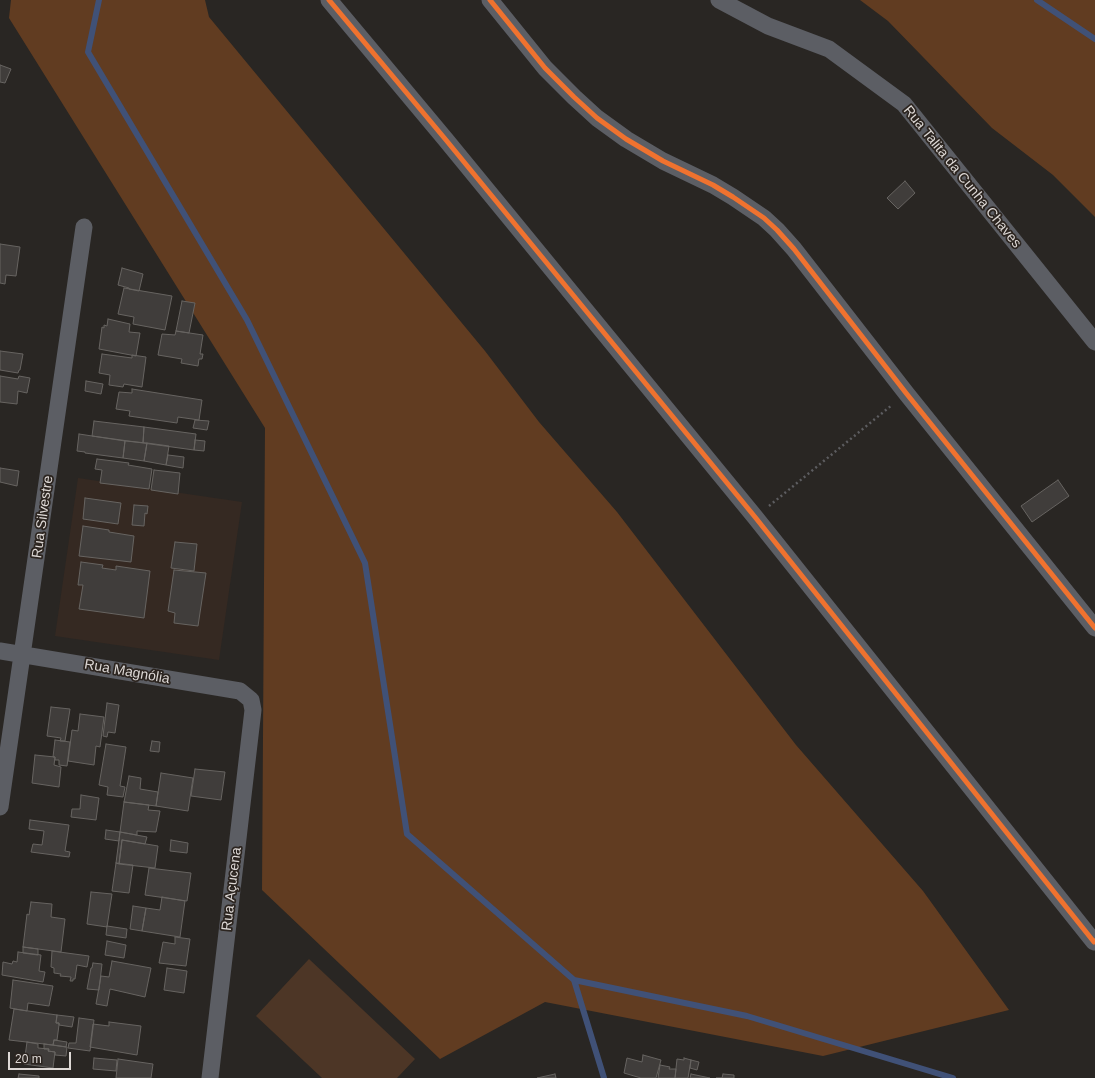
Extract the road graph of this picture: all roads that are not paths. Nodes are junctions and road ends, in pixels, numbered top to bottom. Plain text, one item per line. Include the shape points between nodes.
1 (329, 0) edge
2 (490, 0) edge
3 (719, 0) edge
4 (84, 227) dead end
5 (1095, 342) edge
6 (1095, 628) edge
7 (0, 651) edge
8 (23, 655) junction
9 (251, 700) joint
10 (0, 807) edge
11 (1095, 941) edge
12 (210, 1078) edge

1 - 11 street via 755,517
2 - 6 street via 545,68 597,118 626,139 669,164 733,197 777,230
3 - 5 street, Rua Talita da Cunha Chaves via 768,26 829,49 904,104
4 - 8 street, Rua Silvestre
7 - 8 street, Rua Magnólia
8 - 9 street, Rua Magnólia via 240,691
8 - 10 street, Rua Silvestre
9 - 12 street, Rua Açucena via 254,710

